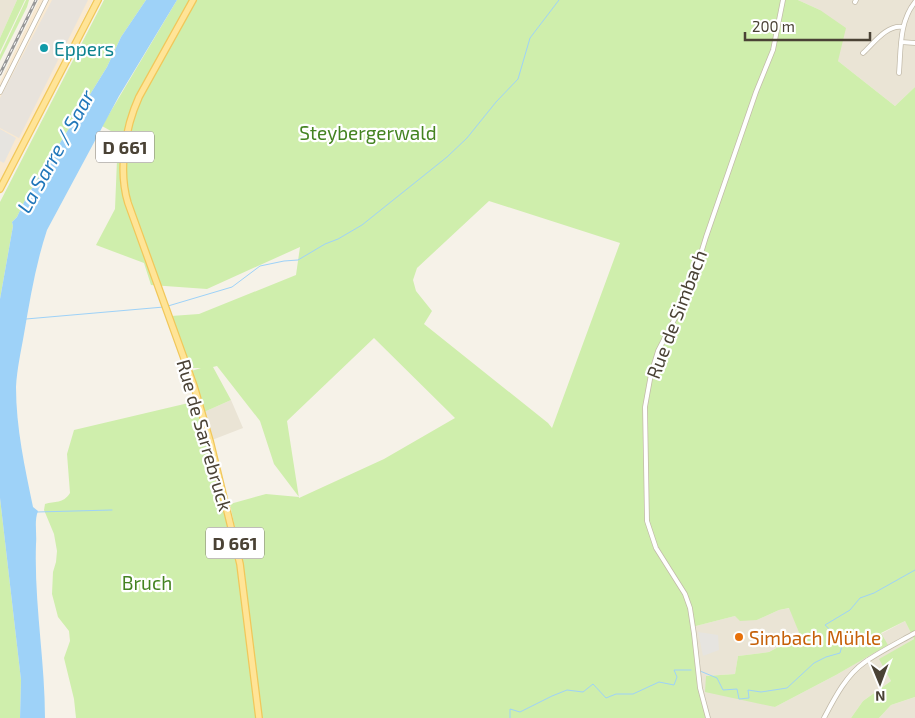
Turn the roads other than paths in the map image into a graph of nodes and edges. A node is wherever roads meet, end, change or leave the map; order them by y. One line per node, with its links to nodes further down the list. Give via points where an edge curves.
1 (46, 0): 11 (street)
2 (98, 0): 12 (main road)
3 (193, 0): 14 (main road, Rue de Sarrebruck / D 661, via 136,102 125,148 124,179 126,196 210,441 240,564)
4 (783, 0): 15 (street, Rue de Simbach, via 773,50 690,289 658,351 645,407 647,521 656,548 685,594)
5 (915, 2): 6 (street)
6 (903, 27): 7 (street); 9 (street, via 891,28)
7 (901, 42): 8 (street); 10 (street)
8 (915, 43)
9 (863, 53)
10 (899, 73)
11 (0, 92)
12 (0, 189)
13 (915, 633): 16 (street, via 864,663 836,696)
14 (260, 718)
15 (708, 718)
16 (824, 718)

